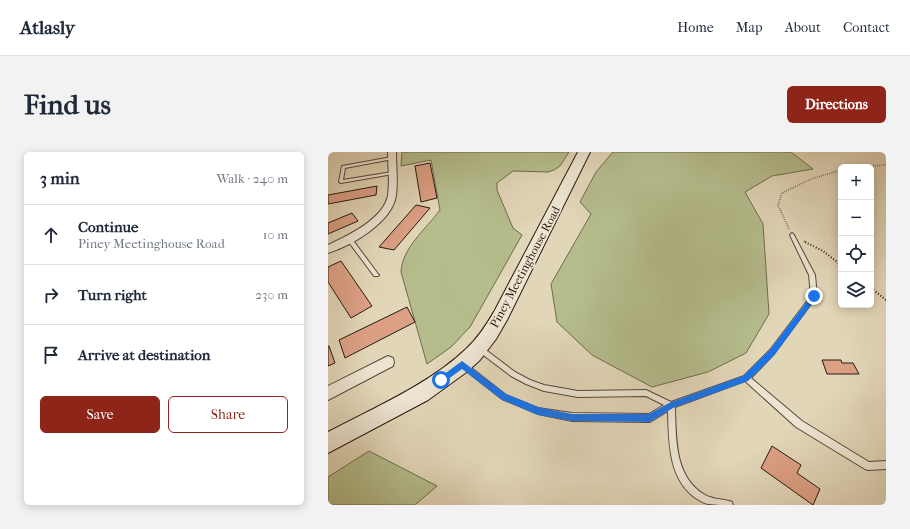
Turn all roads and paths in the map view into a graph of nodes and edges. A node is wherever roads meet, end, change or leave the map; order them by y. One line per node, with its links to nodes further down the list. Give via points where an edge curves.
1 (584, 152): 14 (main road, Piney Meetinghouse Road, via 501,315)
2 (392, 155): 6 (street); 6 (lane, via 343,167 341,182)
3 (886, 165): 4 (path)
4 (874, 166)
5 (838, 171): 7 (path, via 805,181 782,193 778,206)
6 (392, 173): 8 (street, via 392,196 389,205 367,229)
7 (792, 235): 10 (path, via 823,251); 17 (lane, via 812,275 814,296 772,352)
8 (350, 240): 9 (street); 11 (lane)
9 (328, 249)
10 (838, 263)
11 (376, 275)
12 (874, 290): 13 (path)
13 (886, 300)
14 (479, 348): 16 (main road, Piney Meetinghouse Road); 19 (lane, via 513,374 544,388 578,394 646,393)
15 (388, 362): 18 (street)
16 (462, 365): 19 (lane, via 504,397 555,415 650,418); 20 (main road, Piney Meetinghouse Road, via 421,393)
17 (746, 378): 19 (lane); 21 (lane, via 799,424 868,466)
18 (328, 393)
19 (671, 406): 22 (lane, via 677,469 684,481 692,491 703,498)
20 (328, 443)
21 (886, 465)
22 (729, 505)

